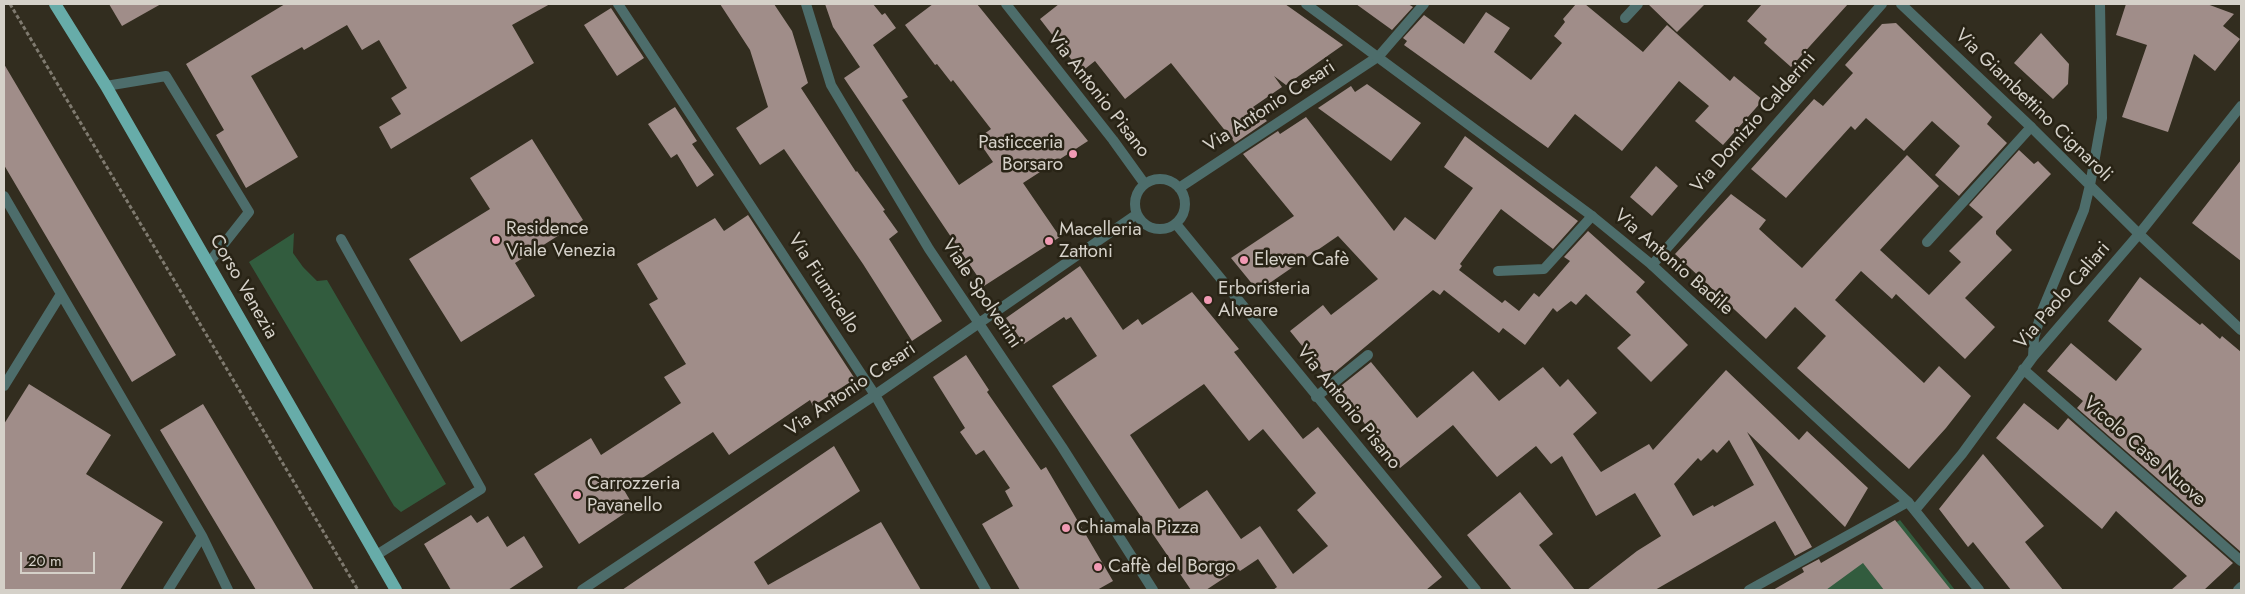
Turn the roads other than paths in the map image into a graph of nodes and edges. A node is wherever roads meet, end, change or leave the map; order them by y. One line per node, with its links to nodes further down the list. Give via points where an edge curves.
1 (55, 4): 13 (main road, Corso Venezia)
2 (618, 4): 36 (street, Via Fiumicello)
3 (806, 4): 30 (street, Viale Spolverini, via 831,85)
4 (1006, 4): 16 (street, Via Antonio Pisano)
5 (1306, 4): 12 (street, Via Antonio Badile)
6 (1424, 4): 12 (street, Via Antonio Cesari)
7 (1638, 4): 11 (street)
8 (1882, 4): 27 (street, Via Domizio Calderini)
9 (1901, 4): 15 (street, Via Giambettino Cignaroli)
10 (2100, 4): 17 (street, via 2102,118)
11 (1625, 18)
12 (1379, 56): 18 (street, Via Antonio Cesari); 21 (street, Via Antonio Badile)
13 (106, 86): 26 (main road, Corso Venezia); 26 (street, via 166,76 249,212)
14 (2241, 106): 23 (street, Via Paolo Caliari)
15 (2031, 127): 17 (street, Via Giambettino Cignaroli); 25 (street)
16 (1144, 184): 18 (street, via 1163,178); 20 (street, via 1135,198)
17 (2090, 185): 23 (street, Via Giambettino Cignaroli); 33 (street, via 2084,210 2042,311 2034,338)
18 (1179, 188): 22 (street, via 1186,206)
19 (4, 196): 29 (street)
20 (1137, 214): 22 (street, via 1144,224 1154,229); 30 (street, Via Antonio Cesari)
21 (1592, 216): 27 (street, Via Antonio Badile); 28 (street, via 1544,269)
22 (1176, 224): 37 (street, Via Antonio Pisano)
23 (2139, 234): 31 (street, Via Giambettino Cignaroli); 33 (street, Via Paolo Caliari)
24 (341, 239): 40 (street, via 481,489)
25 (1927, 242)
26 (208, 264): 40 (main road, Corso Venezia)
27 (1652, 265): 38 (street, Via Antonio Badile)
28 (1498, 271)
29 (61, 294): 35 (street); 39 (street)
30 (978, 324): 36 (street, Via Antonio Cesari); 48 (street, Viale Spolverini, via 1062,447)
31 (2241, 330)
32 (1368, 355): 37 (street)
33 (2033, 357): 34 (street, Via Paolo Caliari)
34 (2023, 369): 38 (street, Via Paolo Caliari, via 1962,454); 41 (street, Vicolo Case Nuove)
35 (4, 386)
36 (875, 396): 46 (street, Via Antonio Cesari); 47 (street, Via Fiumicello)
37 (1316, 397): 49 (street, Via Antonio Pisano)
38 (1911, 506): 50 (street); 51 (street, Via Antonio Badile)
39 (202, 536): 43 (street); 44 (street)
40 (375, 556): 45 (main road, Corso Venezia)
41 (2241, 561)
42 (2241, 587): 52 (street)
43 (168, 590)
44 (228, 590)
45 (396, 590)
46 (582, 590)
47 (986, 590)
48 (1153, 590)
49 (1476, 590)
50 (1748, 590)
51 (1979, 590)
52 (2238, 590)

